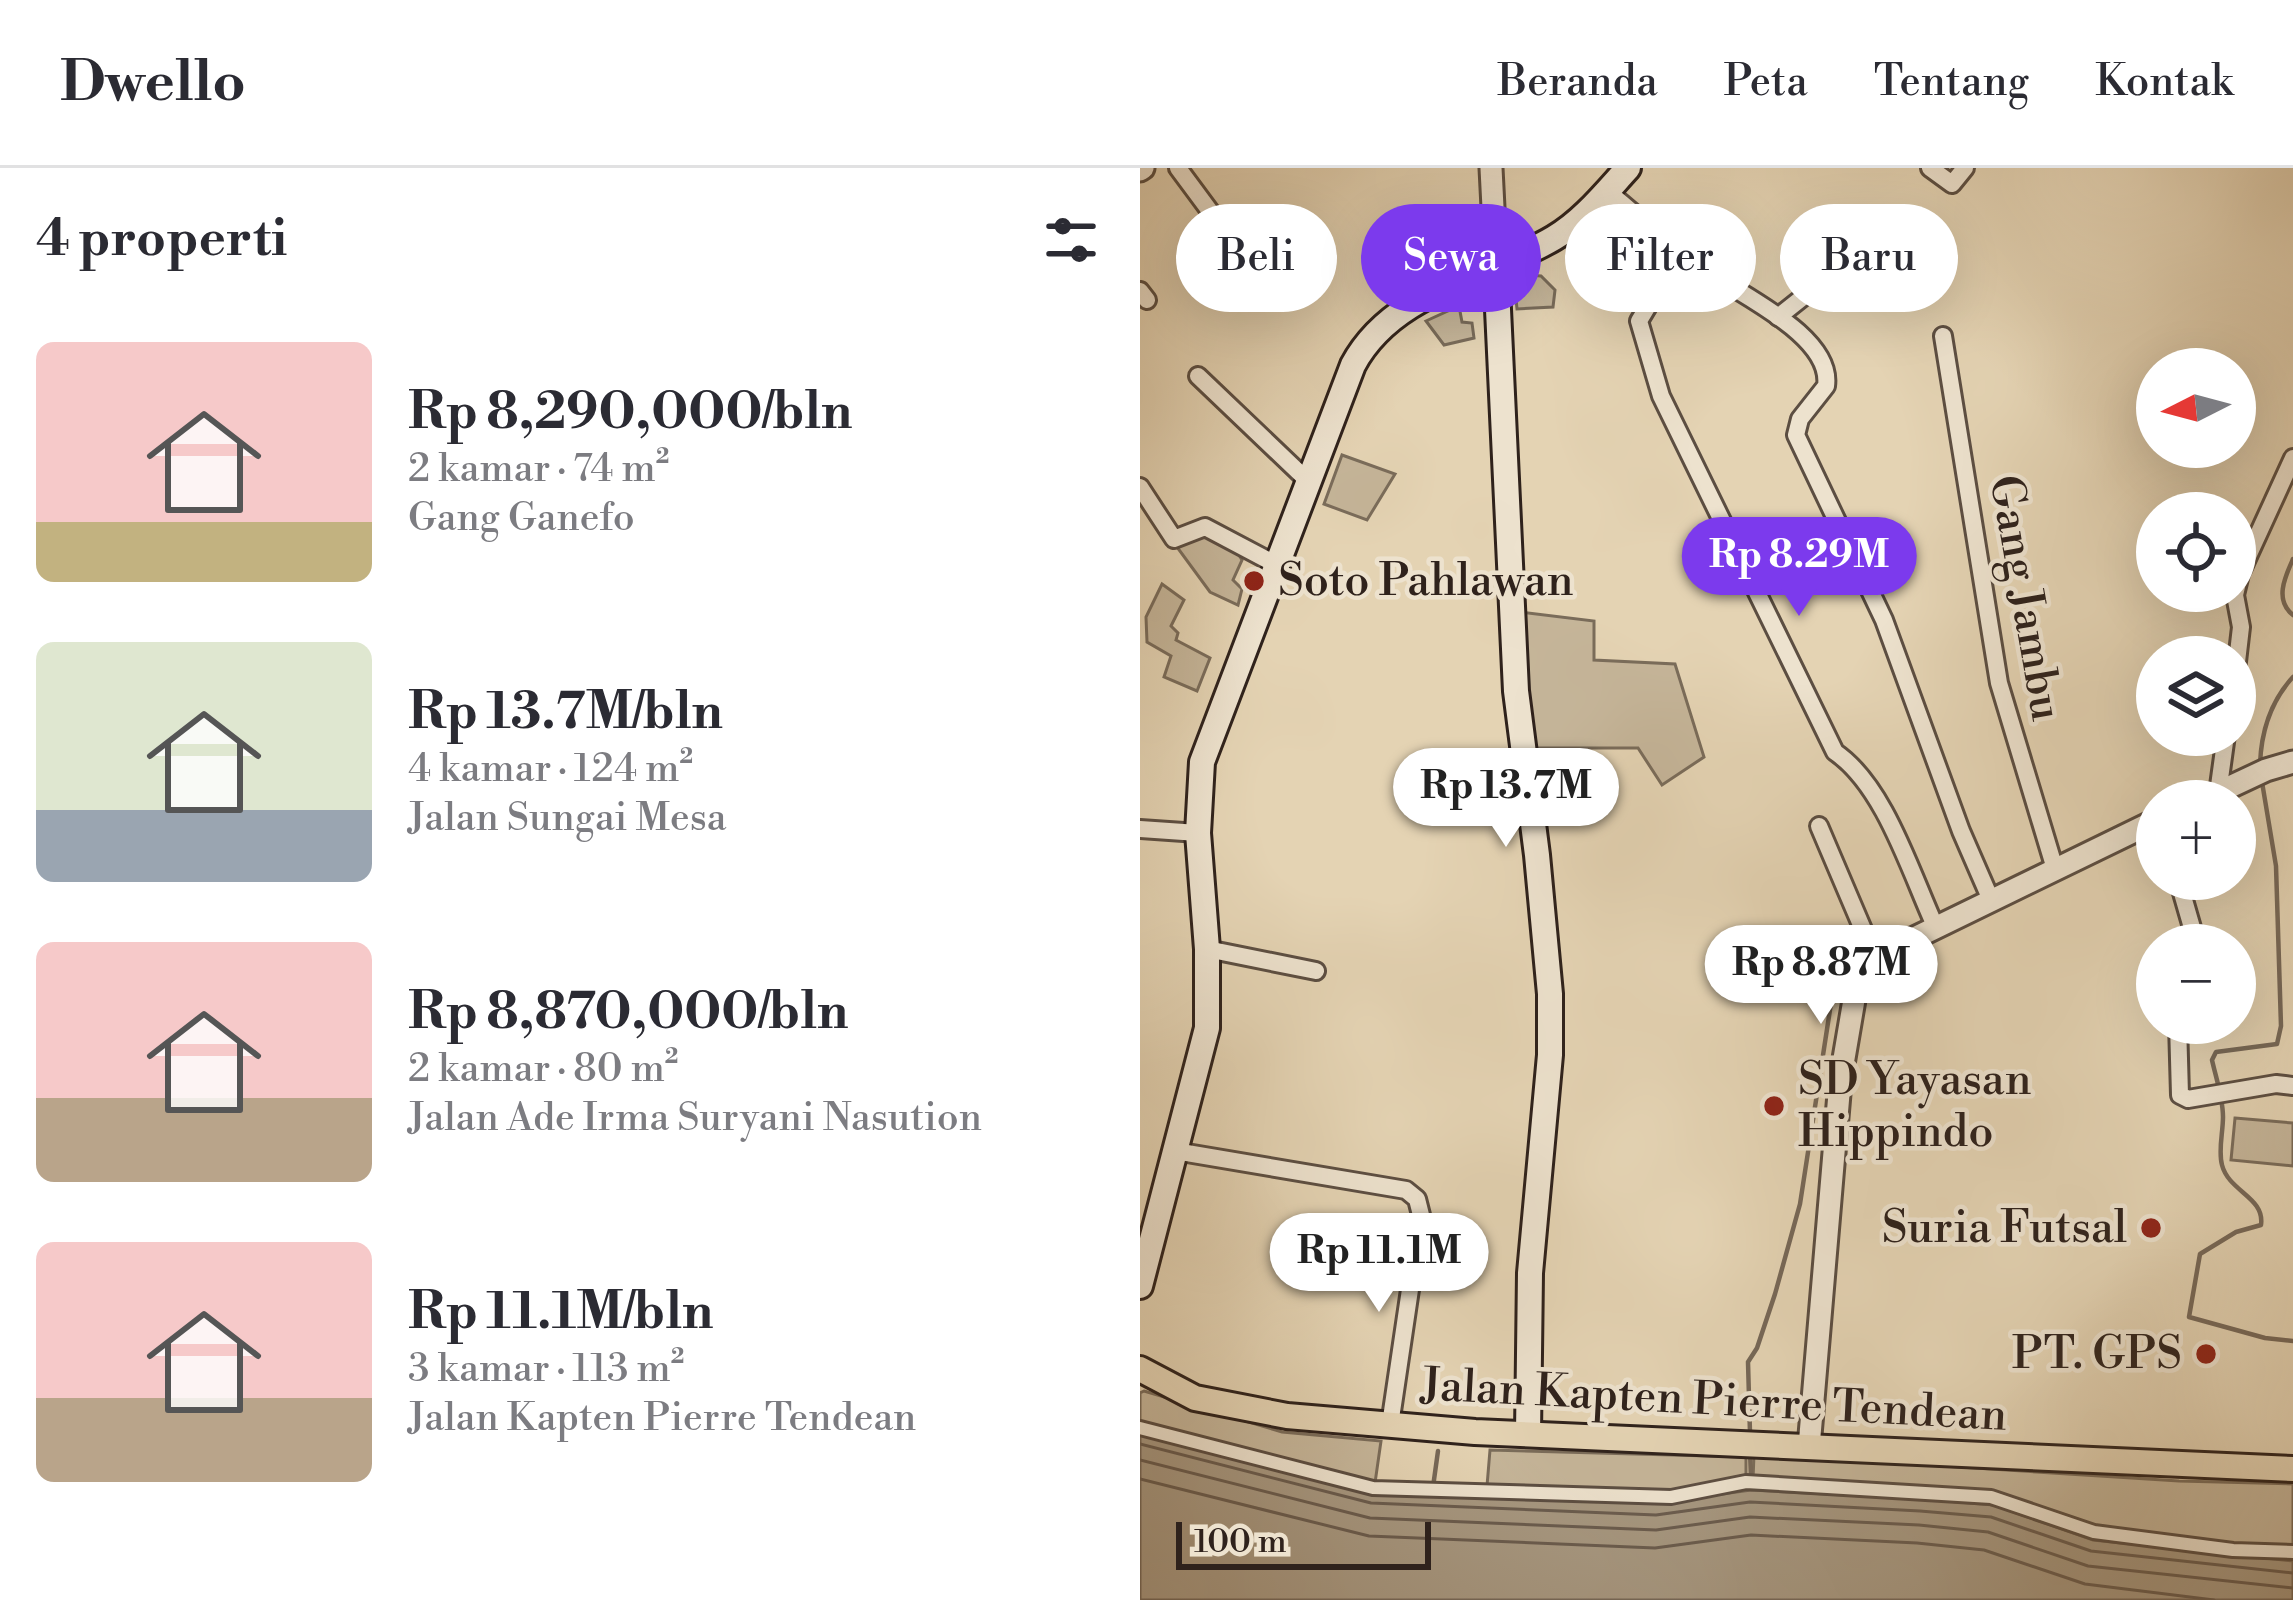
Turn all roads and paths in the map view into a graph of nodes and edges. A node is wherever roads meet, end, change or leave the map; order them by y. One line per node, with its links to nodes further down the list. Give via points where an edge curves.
1 (1178, 168): 7 (street)
2 (1491, 168): 8 (street)
3 (1628, 168): 6 (main road)
4 (1930, 168): 5 (street, via 1948,184)
5 (1965, 168)
6 (1607, 191): 9 (main road); 14 (street)
7 (1205, 204)
8 (1493, 204)
9 (1594, 204)
10 (1404, 312): 18 (main road, via 1374,333 1353,364)
11 (1498, 312): 41 (main road, via 1516,691 1550,994 1530,1273)
12 (1644, 312): 30 (street, via 1639,321 1661,396 1835,752 1876,799)
13 (1783, 312): 14 (street)
14 (1778, 316): 29 (street, via 1827,368 1826,386 1796,435 1884,620)
15 (1943, 336): 28 (street, Gang Jambu, via 1999,683)
16 (1198, 376): 18 (street)
17 (2293, 458): 21 (street, via 2240,574)
18 (1309, 482): 20 (main road)
19 (1140, 487): 20 (street, via 1174,539 1205,527)
20 (1277, 566): 27 (main road, via 1202,762)
21 (2240, 636)
22 (2293, 762): 23 (street)
23 (2245, 780)
24 (1819, 826): 32 (street)
25 (1140, 829): 27 (street)
26 (2136, 830): 28 (street)
27 (1198, 833): 31 (main road)
28 (2055, 868): 29 (street)
29 (1990, 900): 30 (street)
30 (1936, 928): 32 (street)
31 (1207, 950): 33 (street); 36 (main road, via 1207,1028)
32 (1876, 960): 42 (street, via 1855,994 1840,1082)
33 (1316, 971)
34 (2179, 1044): 35 (street, via 2180,1095 2188,1099)
35 (2293, 1086)
36 (1175, 1150): 37 (main road); 39 (street, via 1414,1195 1421,1215)
37 (1140, 1286)
38 (1140, 1370): 39 (main road, Jalan Kapten Pierre Tendean, via 1239,1409)
39 (1390, 1425): 41 (main road, Jalan Kapten Pierre Tendean)
40 (1140, 1428): 44 (street, via 1373,1488 1671,1497 1746,1482 1991,1497 2094,1532)
41 (1528, 1434): 42 (main road, Jalan Kapten Pierre Tendean)
42 (1809, 1447): 43 (main road, Jalan Kapten Pierre Tendean)
43 (2293, 1469)
44 (2293, 1552)

